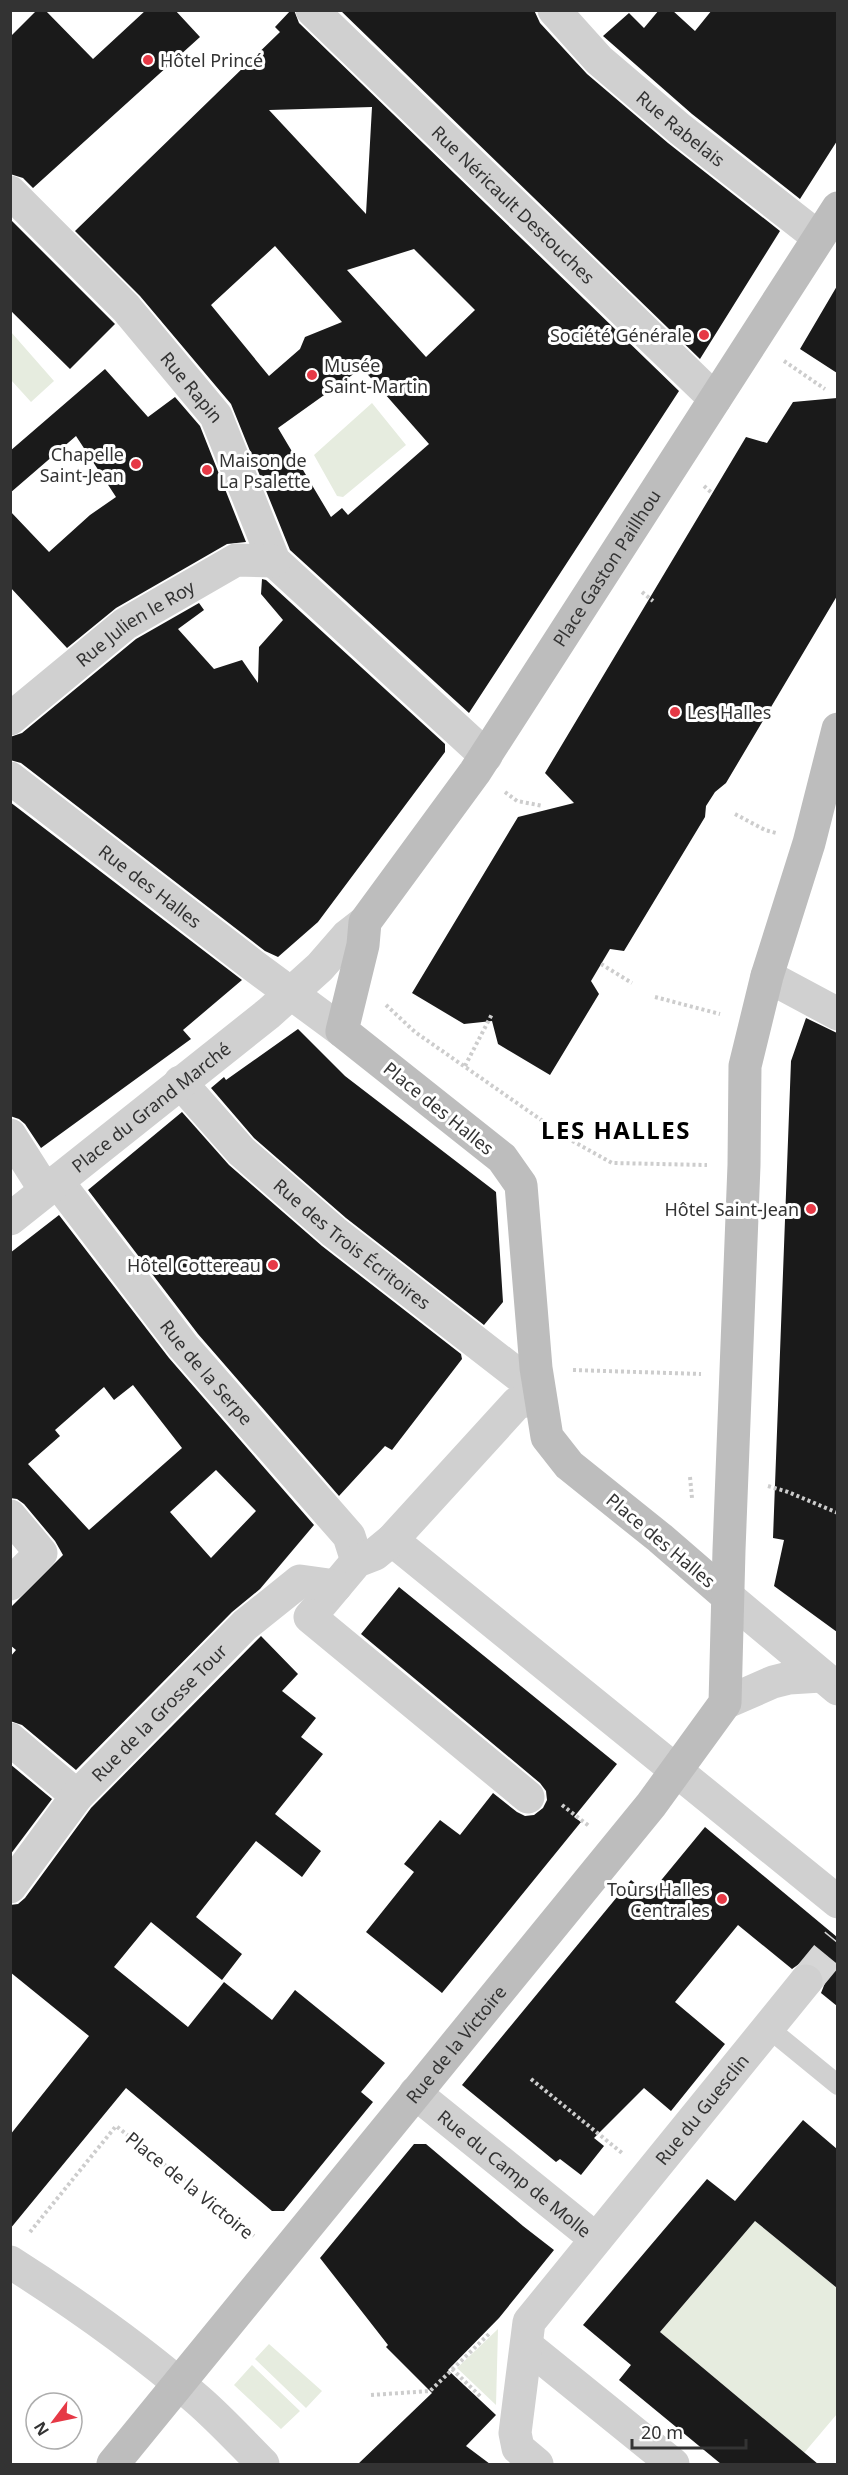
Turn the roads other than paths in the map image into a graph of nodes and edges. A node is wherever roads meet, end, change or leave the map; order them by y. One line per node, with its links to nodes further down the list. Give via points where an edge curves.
1 (312, 10): 6 (street, Rue Néricault Destouches)
2 (554, 10): 5 (street, Rue Rabelais, via 599,60)
3 (10, 192): 7 (street, Rue Rapin, via 126,308 216,416)
4 (837, 208): 5 (main road, Place Gaston Paillhou)
5 (818, 237): 6 (main road, Place Gaston Paillhou)
6 (715, 399): 10 (main road, Place Gaston Paillhou)
7 (274, 561): 8 (street, Rue Julien le Roy, via 236,560 125,624); 10 (street, Rue Rapin)
8 (10, 718)
9 (837, 729): 13 (main road, via 809,843)
10 (486, 756): 12 (main road, Place Gaston Paillhou)
11 (10, 778): 14 (street, Rue des Halles)
12 (365, 922): 14 (street, Place Gaston Paillhou); 16 (main road, Place Gaston Paillhou)
13 (767, 976): 15 (street); 27 (main road, Place des Halles, via 746,1066)
14 (290, 993): 16 (street, Place des Halles); 17 (street, Place du Grand Marché)
15 (837, 1014)
16 (342, 1031): 21 (main road, Place des Halles, via 502,1158 521,1185)
17 (180, 1083): 19 (street, Place du Grand Marché); 21 (street, Rue des Trois Écritoires, via 241,1151 334,1232)
18 (10, 1136): 19 (street, Rue de la Serpe)
19 (51, 1186): 20 (street, Place du Grand Marché); 24 (street, Rue de la Serpe, via 183,1346 349,1536)
20 (10, 1219)
21 (539, 1395): 23 (street, via 517,1403); 27 (main road, Place des Halles, via 547,1437 569,1465)
22 (10, 1516): 25 (street, via 41,1553)
23 (392, 1540): 24 (street, via 375,1554); 31 (street)
24 (357, 1561): 26 (street)
25 (10, 1584)
26 (336, 1586): 32 (street, Rue de la Grosse Tour, via 300,1581 245,1625); 33 (street, via 310,1617)
27 (727, 1596): 28 (street); 29 (main road)
28 (829, 1683): 29 (street, via 789,1678)
29 (725, 1704): 31 (main road, Rue de la Victoire)
30 (10, 1739): 32 (street)
31 (677, 1769): 35 (street); 39 (main road, Rue de la Victoire)
32 (77, 1796): 34 (street, Rue de la Grosse Tour)
33 (528, 1797)
34 (10, 1887)
35 (837, 1902)
36 (806, 1981): 37 (street, Rue du Guesclin)
37 (767, 2027): 38 (lane); 40 (street, Rue du Guesclin)
38 (837, 2085)
39 (415, 2093): 40 (street, Rue du Camp de Molle); 43 (main road, Rue de la Victoire)
40 (596, 2239): 42 (street, Rue du Camp de Molle, via 529,2322)
41 (18, 2250): 43 (street, via 77,2305)
42 (527, 2346): 46 (street, Rue du Camp de Molle, via 515,2433 518,2448); 47 (street)
43 (178, 2385): 44 (main road, Rue de la Victoire); 45 (street)
44 (113, 2464)
45 (263, 2464)
46 (537, 2464)
47 (673, 2464)

